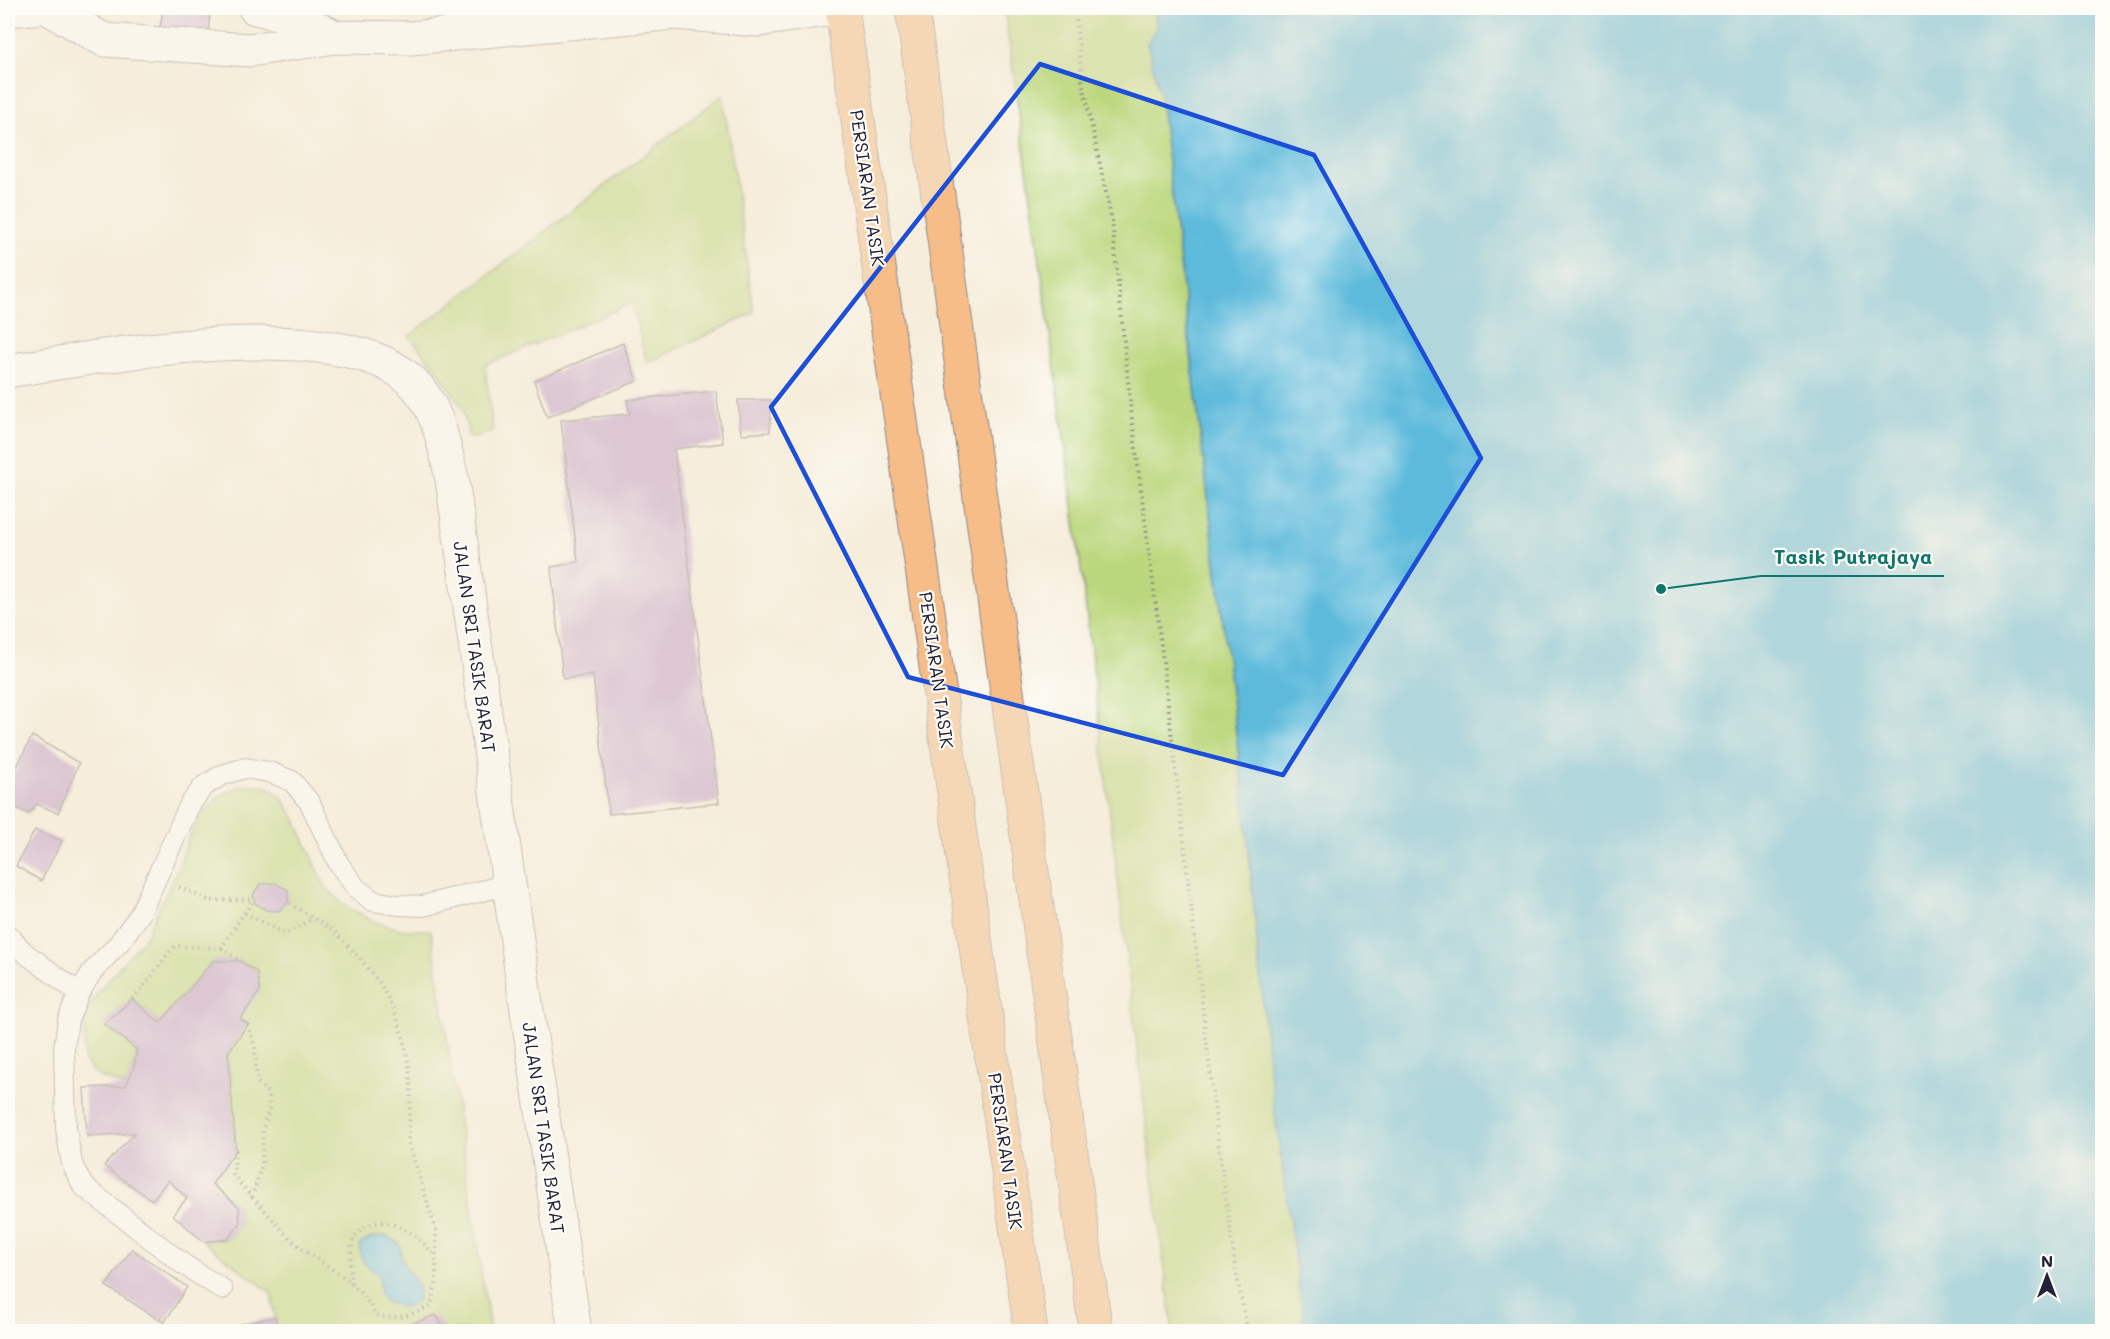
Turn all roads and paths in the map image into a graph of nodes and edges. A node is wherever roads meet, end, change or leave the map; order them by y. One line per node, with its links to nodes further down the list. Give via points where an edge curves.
1 (33, 8): 7 (street)
2 (48, 8): 9 (street, via 104,40 250,50)
3 (255, 8): 9 (street, via 297,18)
4 (840, 8): 8 (street, via 759,20); 28 (main road, PERSIARAN TASIK)
5 (912, 8): 29 (main road)
6 (1075, 8): 30 (path, via 1082,80 1112,221 1218,1141)
7 (8, 10)
8 (681, 10): 9 (street, via 411,38)
9 (335, 37)
10 (8, 371): 12 (street, JALAN SRI TASIK BARAT, via 126,352 275,343 347,349 382,360 409,377 428,402 441,433 452,479)
11 (171, 883): 14 (path, via 210,901 254,899)
12 (509, 884): 19 (lane, via 423,906 373,901 356,888 345,872 310,803 292,781 245,768 204,786 190,804 140,914); 27 (street, JALAN SRI TASIK BARAT)
13 (288, 902): 15 (path)
14 (245, 913): 15 (path, via 286,934); 17 (path)
15 (312, 919): 24 (path, via 335,932 359,957 394,1009 409,1065 408,1141 436,1230)
16 (8, 935): 19 (lane, via 25,953)
17 (221, 948): 18 (path); 20 (path, via 175,946)
18 (240, 961)
19 (79, 993): 26 (lane, via 68,1020 64,1048 66,1129 72,1164 82,1186)
20 (132, 999)
21 (248, 1024): 23 (path, via 255,1047 257,1082 269,1094 262,1165)
22 (236, 1150): 23 (path, via 233,1175)
23 (252, 1197): 25 (path, via 303,1249)
24 (436, 1257): 25 (path, via 406,1230 374,1222 356,1234 350,1253); 25 (path, via 431,1306 410,1315 391,1319 375,1315 369,1302)
25 (351, 1284)
26 (222, 1289)
27 (574, 1332)
28 (1032, 1332)
29 (1096, 1332)
30 (1248, 1332)

